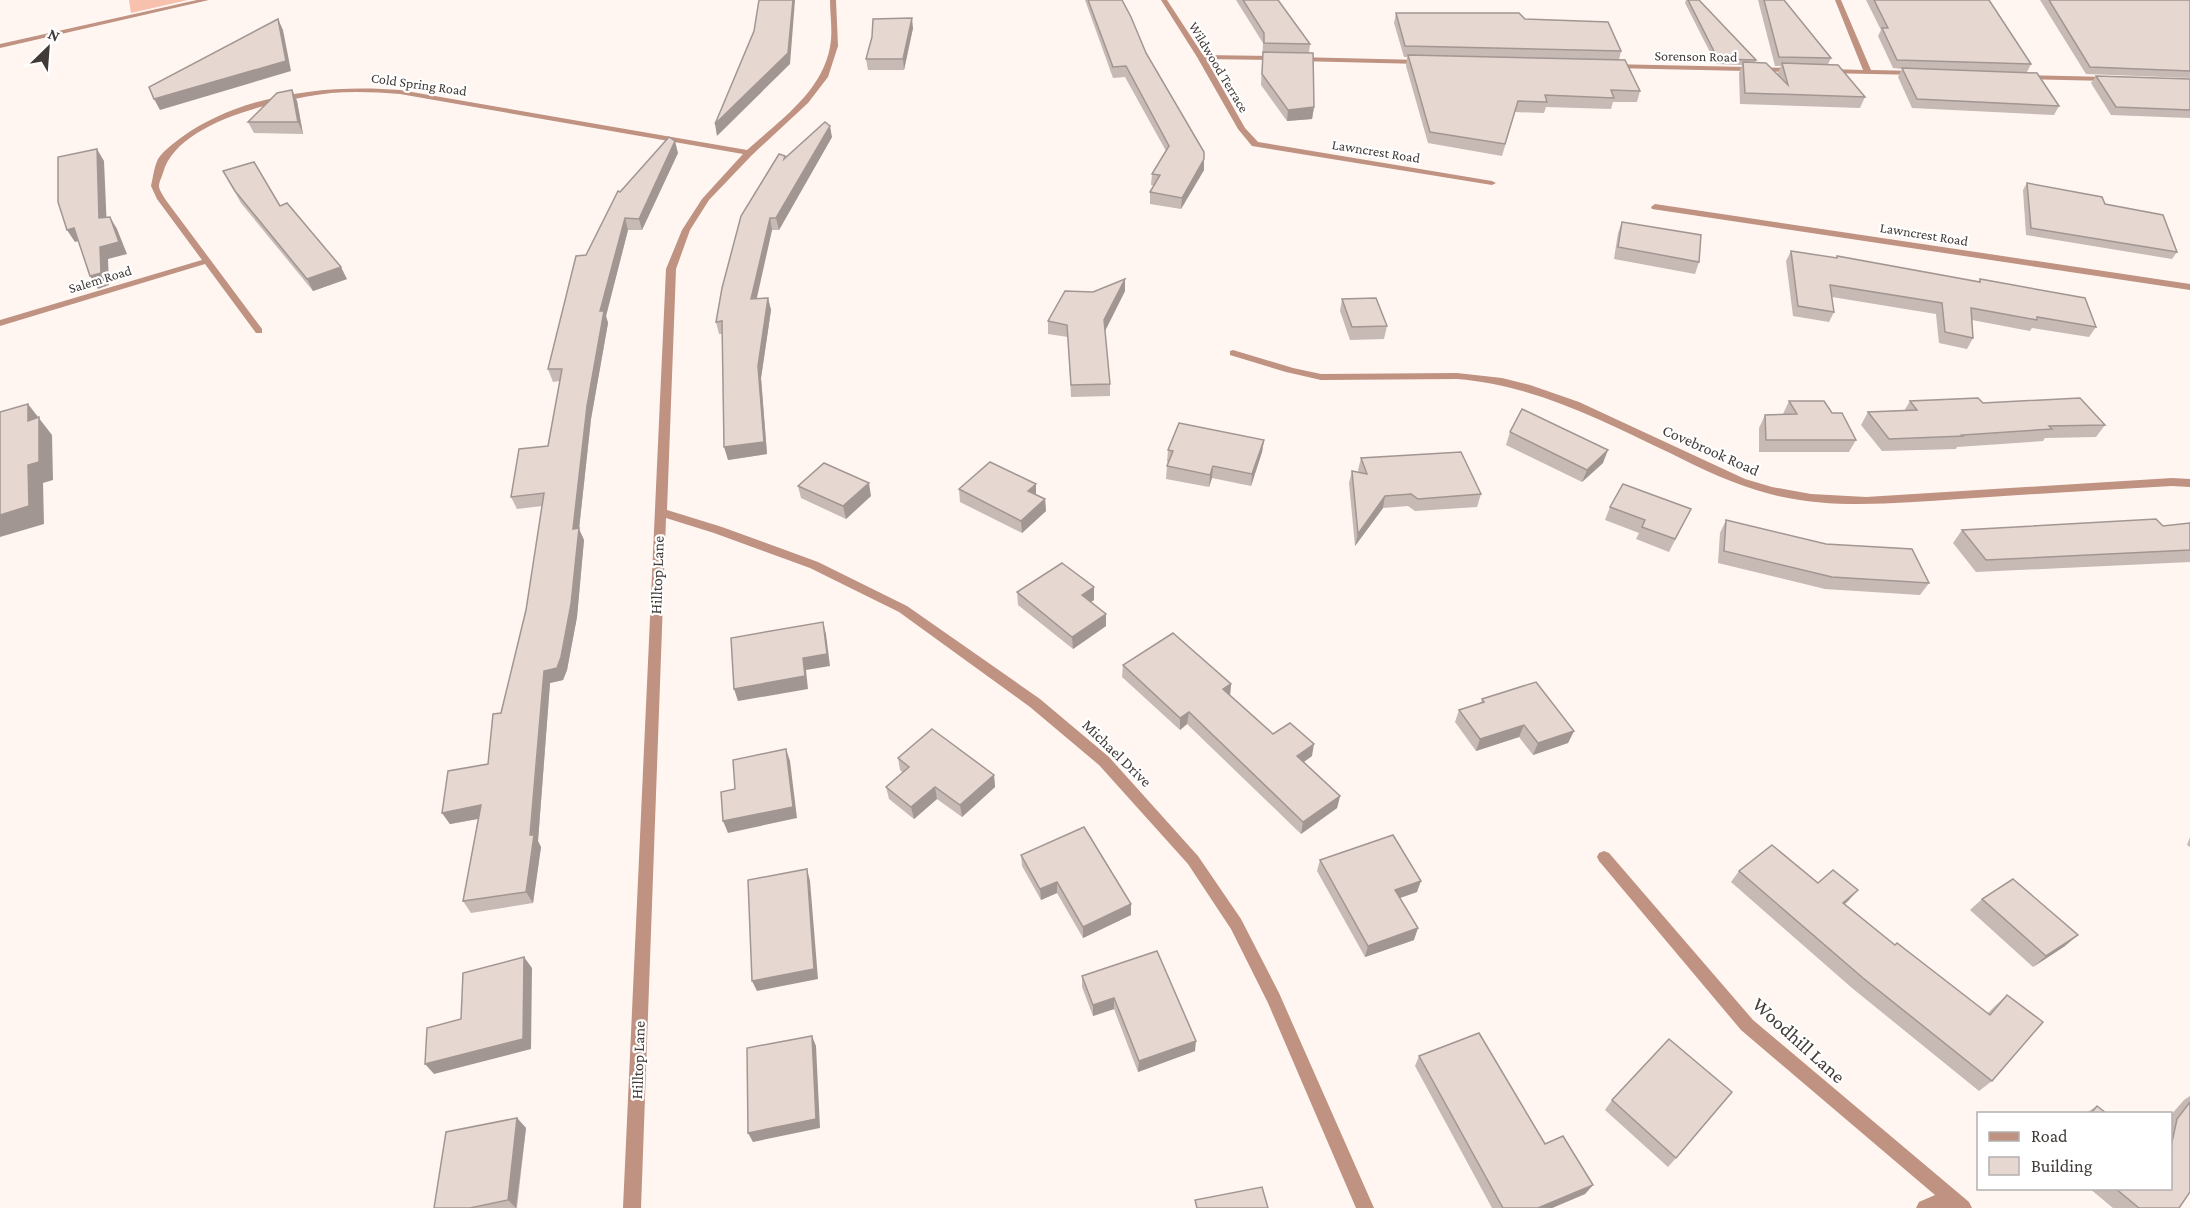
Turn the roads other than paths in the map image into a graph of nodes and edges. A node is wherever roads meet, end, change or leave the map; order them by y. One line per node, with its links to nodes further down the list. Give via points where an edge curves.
1 (206, 0): 5 (street)
2 (833, 0): 16 (street, Hilltop Lane, via 834,46 824,77 805,101)
3 (1164, 0): 6 (street, Wildwood Terrace)
4 (1838, 0): 11 (street)
5 (0, 46)
6 (1201, 57): 7 (street); 15 (street, Wildwood Terrace, via 1242,129)
7 (1425, 62)
8 (1601, 66): 9 (street, Sorenson Road)
9 (1810, 70)
10 (1822, 71): 11 (street)
11 (1868, 72): 12 (street)
12 (1928, 74)
13 (2011, 76): 14 (street)
14 (2119, 80)
15 (1256, 144): 17 (street, Lawncrest Road)
16 (749, 153): 19 (street, Cold Spring Road, via 399,92 354,89 286,97 217,119 194,132 162,160 155,186); 25 (street, Hilltop Lane, via 706,199 686,230 670,268)
17 (1492, 183)
18 (1655, 207): 20 (street, Lawncrest Road)
19 (207, 261): 21 (street, Salem Road); 22 (street, Cold Spring Road)
20 (2190, 287)
21 (0, 323)
22 (260, 331)
23 (1233, 353): 24 (street, Covebrook Road, via 1319,377 1467,376 1537,390 1729,477 1758,487 1835,501)
24 (2190, 483)
25 (660, 513): 28 (street, Hilltop Lane); 29 (street, Michael Drive, via 814,565 903,609 1035,703 1104,761 1193,860 1236,924 1274,998)
26 (1604, 857): 27 (street, Woodhill Lane, via 1747,1025)
27 (1957, 1203): 30 (street)
28 (632, 1208)
29 (1365, 1208)
30 (1925, 1208)

